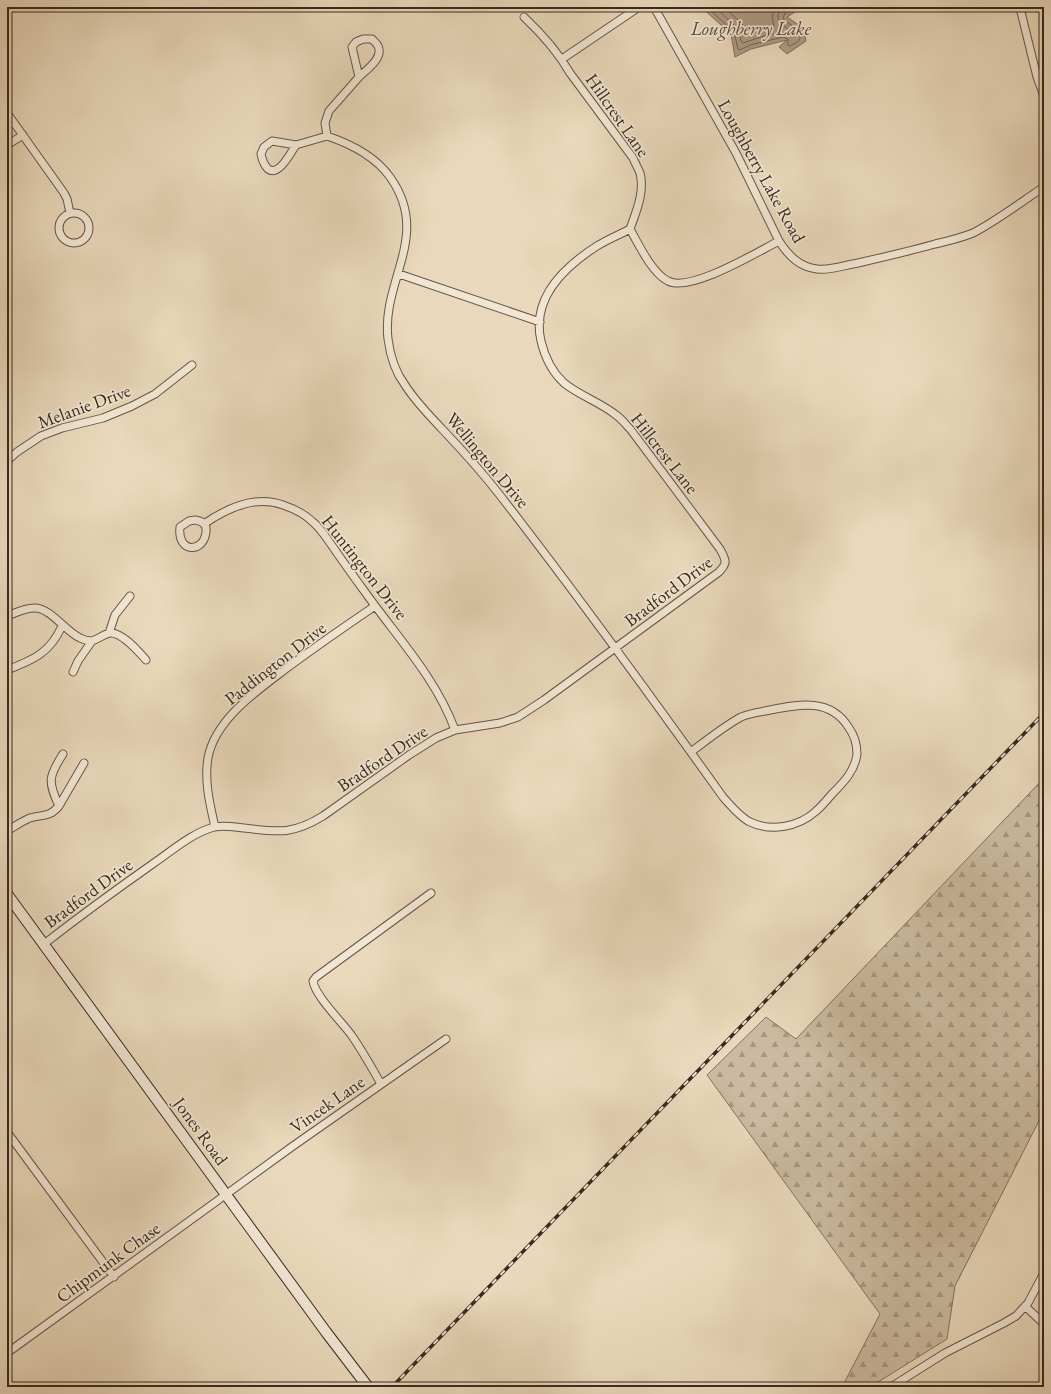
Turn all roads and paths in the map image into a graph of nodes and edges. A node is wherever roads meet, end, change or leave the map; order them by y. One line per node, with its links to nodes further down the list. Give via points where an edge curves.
1 (639, 7): 5 (street)
2 (654, 7): 16 (street, Loughberry Lake Road, via 736,153)
3 (1021, 12): 7 (street)
4 (524, 17): 5 (street, Hillcrest Lane, via 541,32)
5 (562, 59): 15 (street, Hillcrest Lane, via 633,158 640,173 639,202)
6 (359, 77): 6 (street, via 352,47 363,39 372,39 380,53); 10 (street, via 329,112)
7 (1044, 96)
8 (7, 113): 9 (street)
9 (23, 135): 12 (street); 14 (street, via 64,193)
10 (326, 136): 11 (street); 17 (street, Wellington Drive, via 345,142 370,157 386,172 399,190 404,200 408,226)
11 (296, 145): 11 (street, via 280,168 275,171 266,166 261,154 264,147 272,141)
12 (7, 146)
13 (1044, 187): 16 (street, Loughberry Lake Road, via 986,225 960,238 830,269 804,266 786,251)
14 (70, 213): 14 (street, via 60,222 60,232 70,243 81,242 88,236 89,221 82,214)
15 (630, 229): 16 (street, via 648,260 660,275 673,283 687,283 706,278); 18 (street, Hillcrest Lane, via 597,246 561,275 543,302)
16 (779, 241)
17 (399, 274): 18 (street); 29 (street, Wellington Drive, via 390,308 388,340 394,363 406,387 498,493)
18 (540, 322): 22 (street, Hillcrest Lane, via 544,353 553,372 571,388 621,419 720,549)
19 (192, 365): 20 (street, Melanie Drive, via 155,394 103,418 41,436)
20 (7, 461)
21 (204, 524): 24 (street, Huntington Drive, via 243,504 272,502 293,508 315,524)
22 (726, 561): 29 (street, Bradford Drive, via 719,572)
23 (130, 596): 27 (street, via 115,615)
24 (375, 606): 33 (street, Huntington Drive, via 435,687); 38 (street, Paddington Drive, via 260,689 223,725 208,758 208,795)
25 (7, 616): 26 (street, via 34,608 46,612)
26 (62, 626): 28 (street, via 82,639); 31 (street, via 55,640 44,652)
27 (109, 633): 28 (street); 30 (street, via 117,634 135,647)
28 (92, 641): 32 (street)
29 (615, 649): 33 (street, Bradford Drive, via 518,716 500,723); 34 (street, Wellington Drive)
30 (146, 660)
31 (7, 670)
32 (73, 672)
33 (455, 730): 38 (street, Bradford Drive, via 436,738 409,755 310,824 284,831)
34 (691, 752): 34 (street, via 723,797 740,815 750,822 770,827 795,824 815,812 851,773 857,753 847,723 833,710 814,705 779,708 742,717)
35 (63, 754): 37 (street, via 54,767 50,786)
36 (84, 763): 37 (street)
37 (59, 806): 39 (street, via 50,814 31,818)
38 (215, 827): 42 (street, Bradford Drive, via 178,846)
39 (7, 831)
40 (431, 893): 44 (street, via 313,981 320,995 369,1062)
41 (7, 894): 42 (street, Jones Road)
42 (44, 944): 46 (street, Jones Road)
43 (446, 1039): 44 (street, Vincek Lane)
44 (381, 1084): 46 (street, Vincek Lane)
45 (7, 1132): 48 (street)
46 (226, 1195): 48 (street, Chipmunk Chase); 52 (street, Jones Road)
47 (1044, 1273): 49 (street)
48 (114, 1277): 51 (street, Chipmunk Chase)
49 (1025, 1306): 50 (street); 53 (street, via 1016,1316 945,1353)
50 (1044, 1324)
51 (7, 1353)
52 (368, 1387)
53 (891, 1387)

